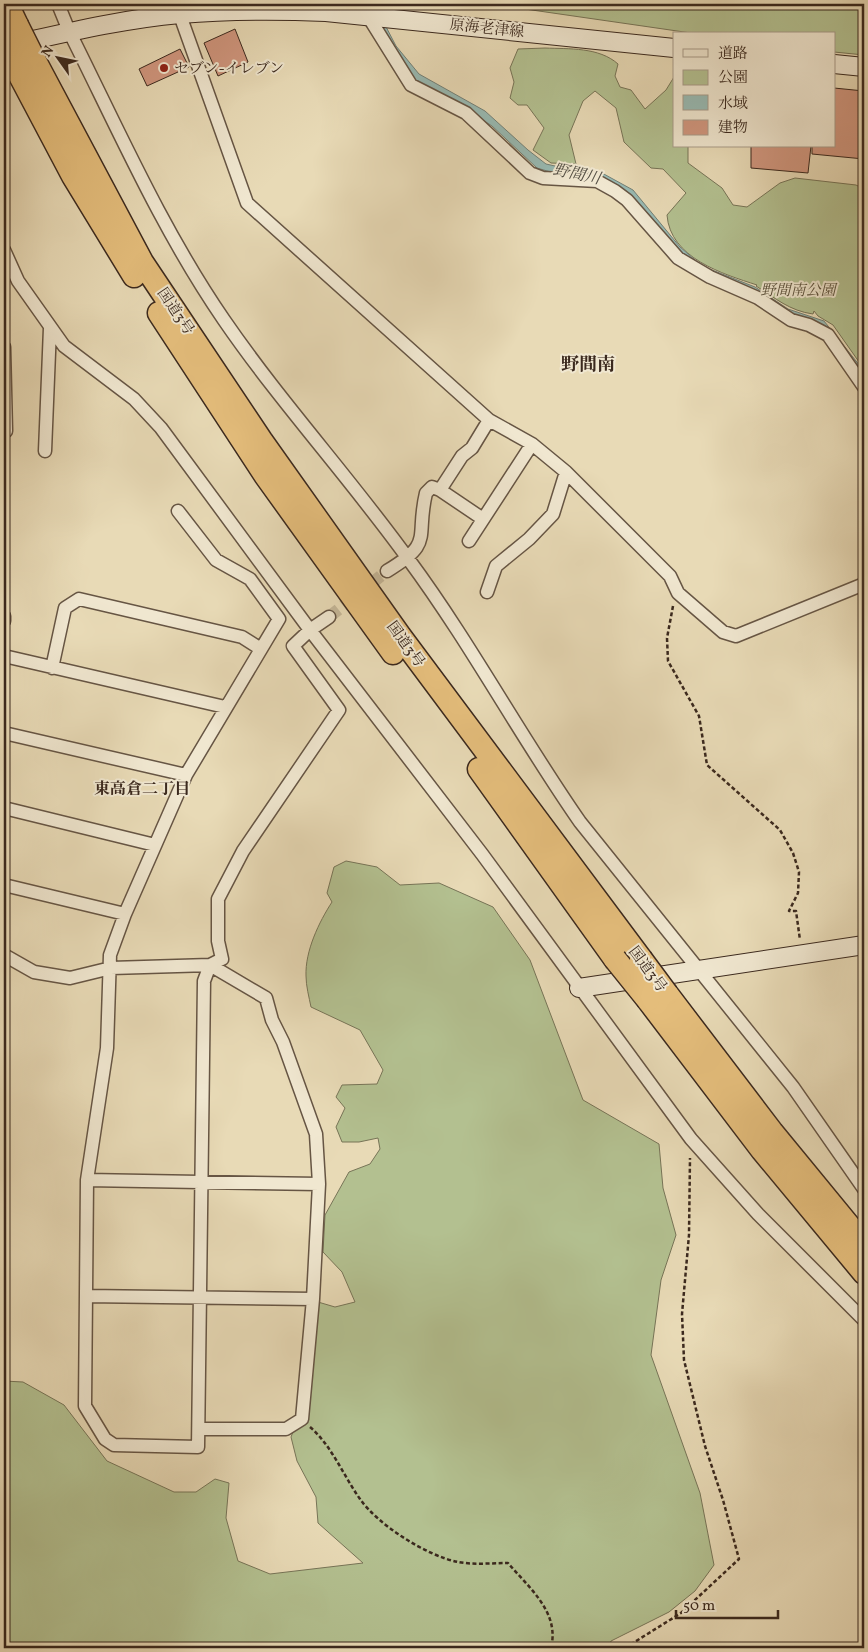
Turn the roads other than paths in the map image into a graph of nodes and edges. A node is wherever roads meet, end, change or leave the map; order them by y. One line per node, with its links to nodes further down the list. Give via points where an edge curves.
1 (7, 4): 6 (highway, 国道3号)
2 (58, 4): 5 (street)
3 (177, 9): 4 (main road, 原海老津線); 5 (main road, 原海老津線); 16 (street, via 248,203)
4 (368, 16): 8 (main road, 原海老津線); 15 (street, via 411,84 466,113 530,173 543,178 597,181 615,190 678,258 710,277 758,298 791,320 828,335)
5 (70, 32): 7 (main road, 原海老津線); 25 (street, via 196,278 224,321)
6 (10, 34): 10 (highway, 国道3号, bridge)
7 (4, 47)
8 (673, 48)
9 (836, 64): 11 (main road)
10 (25, 65): 49 (highway, 国道3号, bridge, via 142,262 261,440 400,636 641,960); 49 (highway, 国道3号, bridge, via 73,176 265,475 615,959)
11 (864, 67)
12 (4, 250): 13 (street, via 18,280)
13 (50, 328): 19 (street); 32 (street, via 64,346 85,364 134,398 161,428)
14 (4, 347): 17 (street)
15 (864, 387)
16 (489, 420): 18 (street); 21 (street)
17 (4, 430)
18 (532, 444): 20 (street); 23 (street)
19 (45, 451)
20 (566, 472): 27 (street, via 670,576 678,593 723,632 736,636); 28 (street, via 553,514 496,566)
21 (440, 490): 23 (street); 25 (street, via 432,487 426,493 420,545)
22 (178, 511): 33 (street, via 216,560 250,579 279,619)
23 (484, 519): 24 (street)
24 (469, 540)
25 (408, 558): 26 (street); 47 (street, via 461,633 580,822)
26 (387, 571)
27 (864, 584)
28 (487, 592)
29 (4, 616): 31 (street)
30 (329, 617): 32 (street)
31 (4, 621)
32 (310, 630): 45 (street, via 293,646 339,710 243,851 218,899 218,941 222,959); 48 (street, via 482,854)
33 (261, 649): 35 (street, via 242,637 79,599 65,608); 36 (street)
34 (4, 656): 35 (street)
35 (52, 668): 36 (street)
36 (225, 707): 38 (street)
37 (4, 733): 38 (street)
38 (186, 775): 40 (street)
39 (4, 808): 40 (street)
40 (155, 845): 42 (street)
41 (4, 885): 42 (street)
42 (125, 914): 46 (street, via 110,955)
43 (864, 945): 47 (main road)
44 (4, 955): 46 (street, via 34,972 70,978)
45 (210, 965): 46 (street); 51 (street, via 204,981); 52 (street, via 266,998 316,1134)
46 (111, 968): 50 (street, via 107,1048)
47 (702, 970): 48 (main road); 53 (street, via 793,1087)
48 (579, 988): 59 (street, via 691,1139 758,1214)
49 (658, 997): 54 (highway, 国道3号); 55 (highway, 国道3号, via 762,1150)
50 (87, 1180): 51 (street); 56 (street)
51 (201, 1181): 52 (street); 57 (street)
52 (319, 1184): 58 (street)
53 (864, 1190)
54 (864, 1244)
55 (864, 1273)
56 (86, 1296): 57 (street); 60 (street, via 85,1406 105,1439 114,1445 198,1447)
57 (200, 1298): 58 (street); 60 (street)
58 (312, 1299): 60 (street, via 302,1419 286,1429)
59 (864, 1320)
60 (199, 1429)

